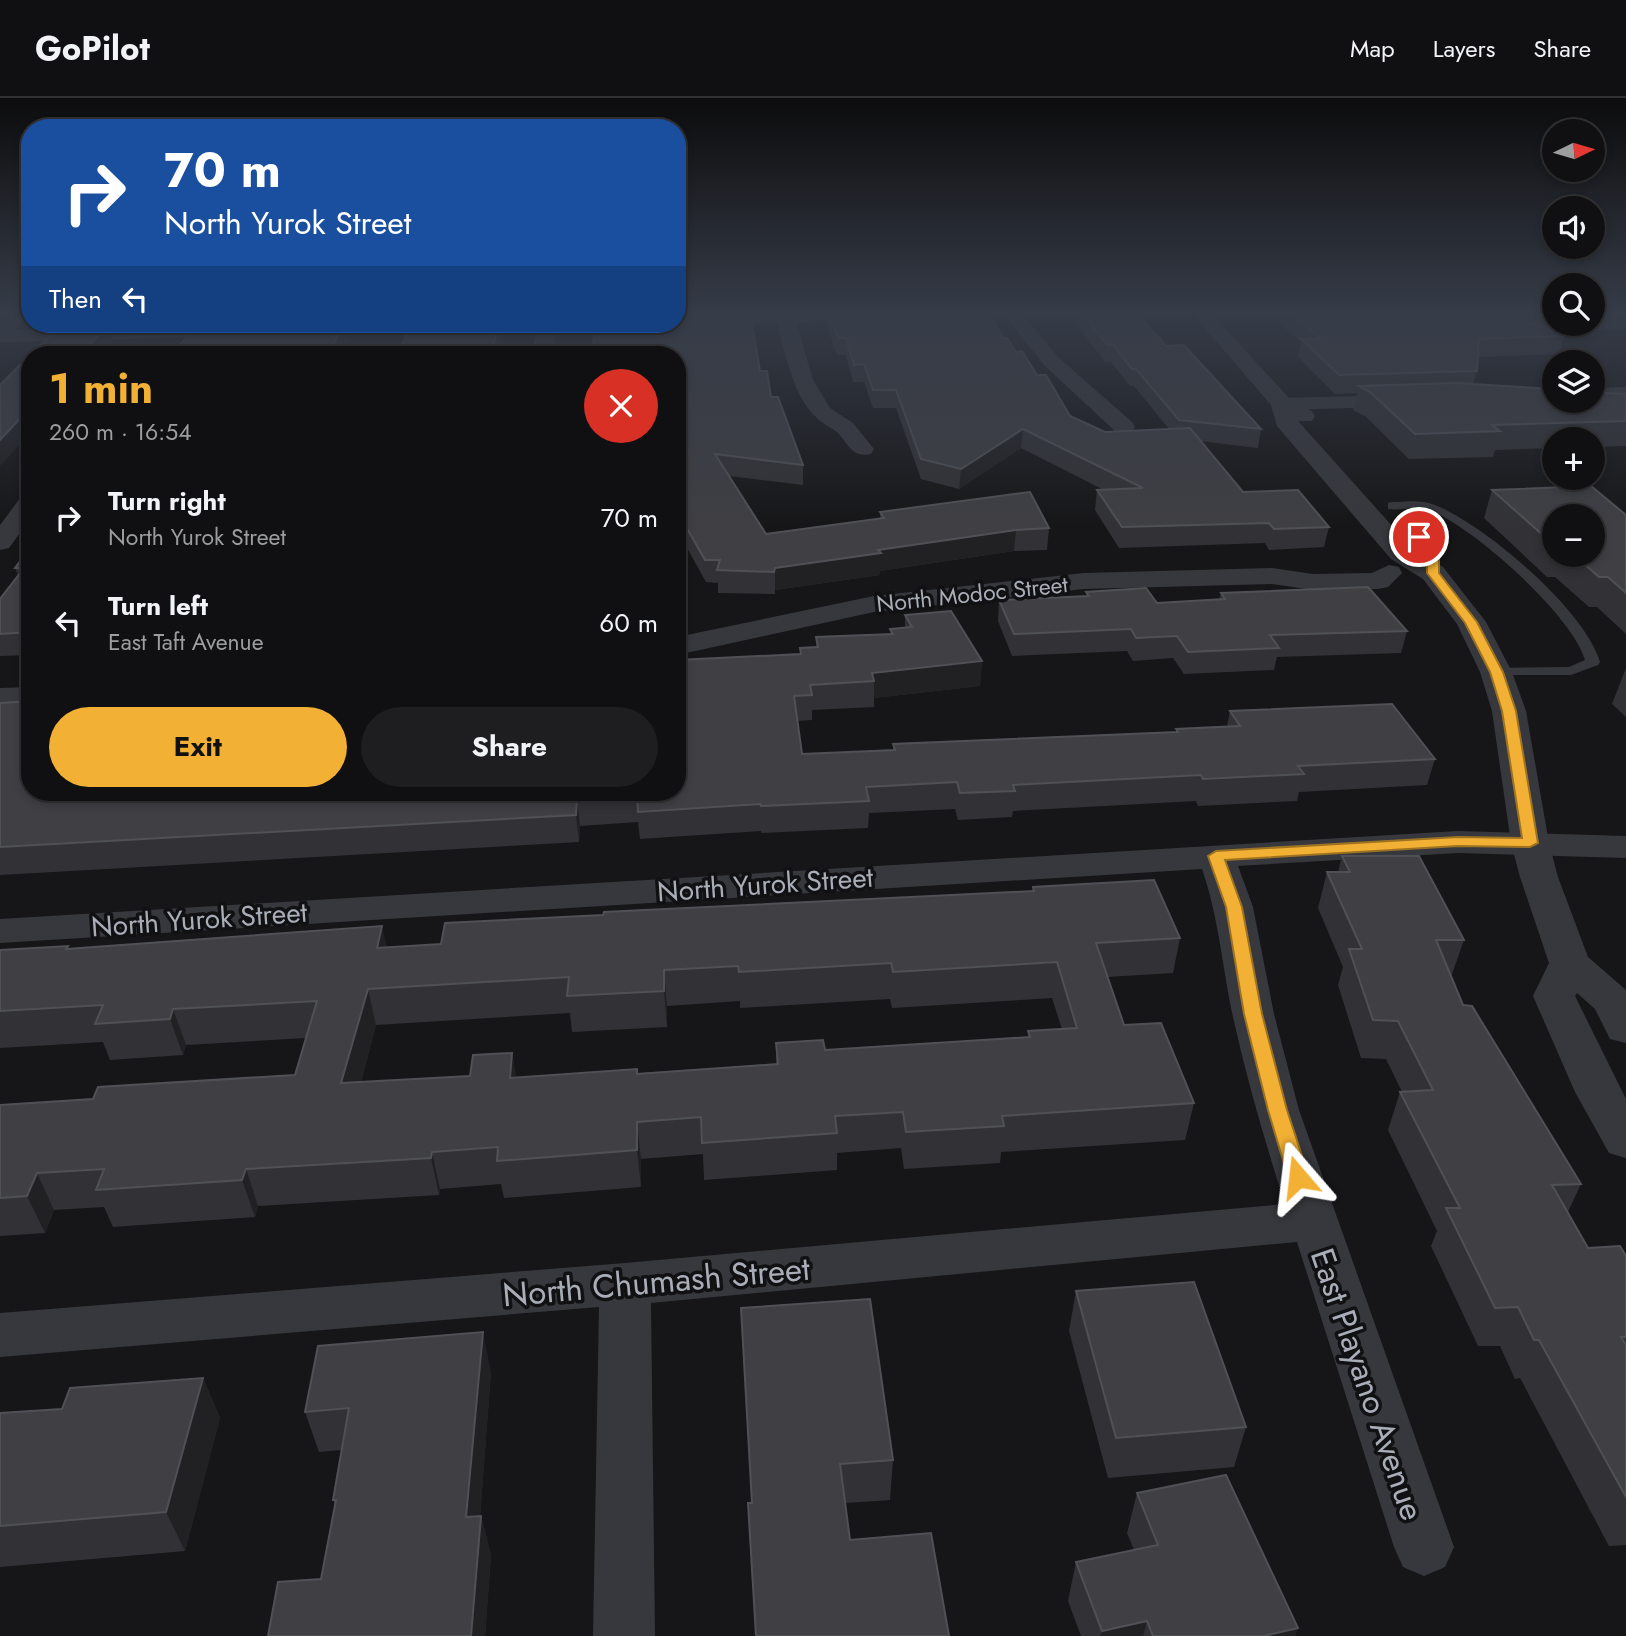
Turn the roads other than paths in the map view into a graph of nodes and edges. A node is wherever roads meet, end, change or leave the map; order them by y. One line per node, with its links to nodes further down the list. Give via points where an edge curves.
1 (805, 384): 9 (street, via 822,412 845,428)
2 (1076, 384): 8 (street)
3 (1264, 384): 7 (street)
4 (1626, 393): 5 (street)
5 (1605, 394)
6 (1432, 400): 7 (street)
7 (1282, 404): 11 (street, via 1312,421); 14 (street, via 1285,421 1401,553)
8 (1124, 427)
9 (863, 449)
10 (21, 514): 13 (street)
11 (1405, 521): 14 (street, via 1433,552); 16 (lane, via 1428,506 1487,543 1567,617 1586,642 1593,662 1571,671)
12 (21, 539): 13 (street)
13 (1, 541)
14 (1433, 573): 15 (street, North Modoc Street, via 1389,573 1378,581 1313,582 1272,576 1084,581 874,604); 16 (street, via 1471,622)
15 (686, 644)
16 (1496, 672): 19 (street, via 1509,711)
17 (21, 696): 18 (street)
18 (0, 697)
19 (1530, 843): 20 (street, North Yurok Street); 21 (street, North Yurok Street, via 1458,842); 23 (street)
20 (1626, 847)
21 (1216, 856): 22 (street, North Yurok Street); 26 (street, East Playano Avenue, via 1234,907 1274,1098)
22 (0, 931)
23 (1570, 963): 24 (street, via 1612,1001); 25 (street, via 1554,996 1598,1092)
24 (1626, 1028)
25 (1626, 1140)
26 (1312, 1221): 27 (street, North Chumash Street); 29 (street, East Playano Avenue)
27 (625, 1284): 28 (street, North Chumash Street); 30 (street)
28 (0, 1335)
29 (1424, 1547)
30 (624, 1636)

